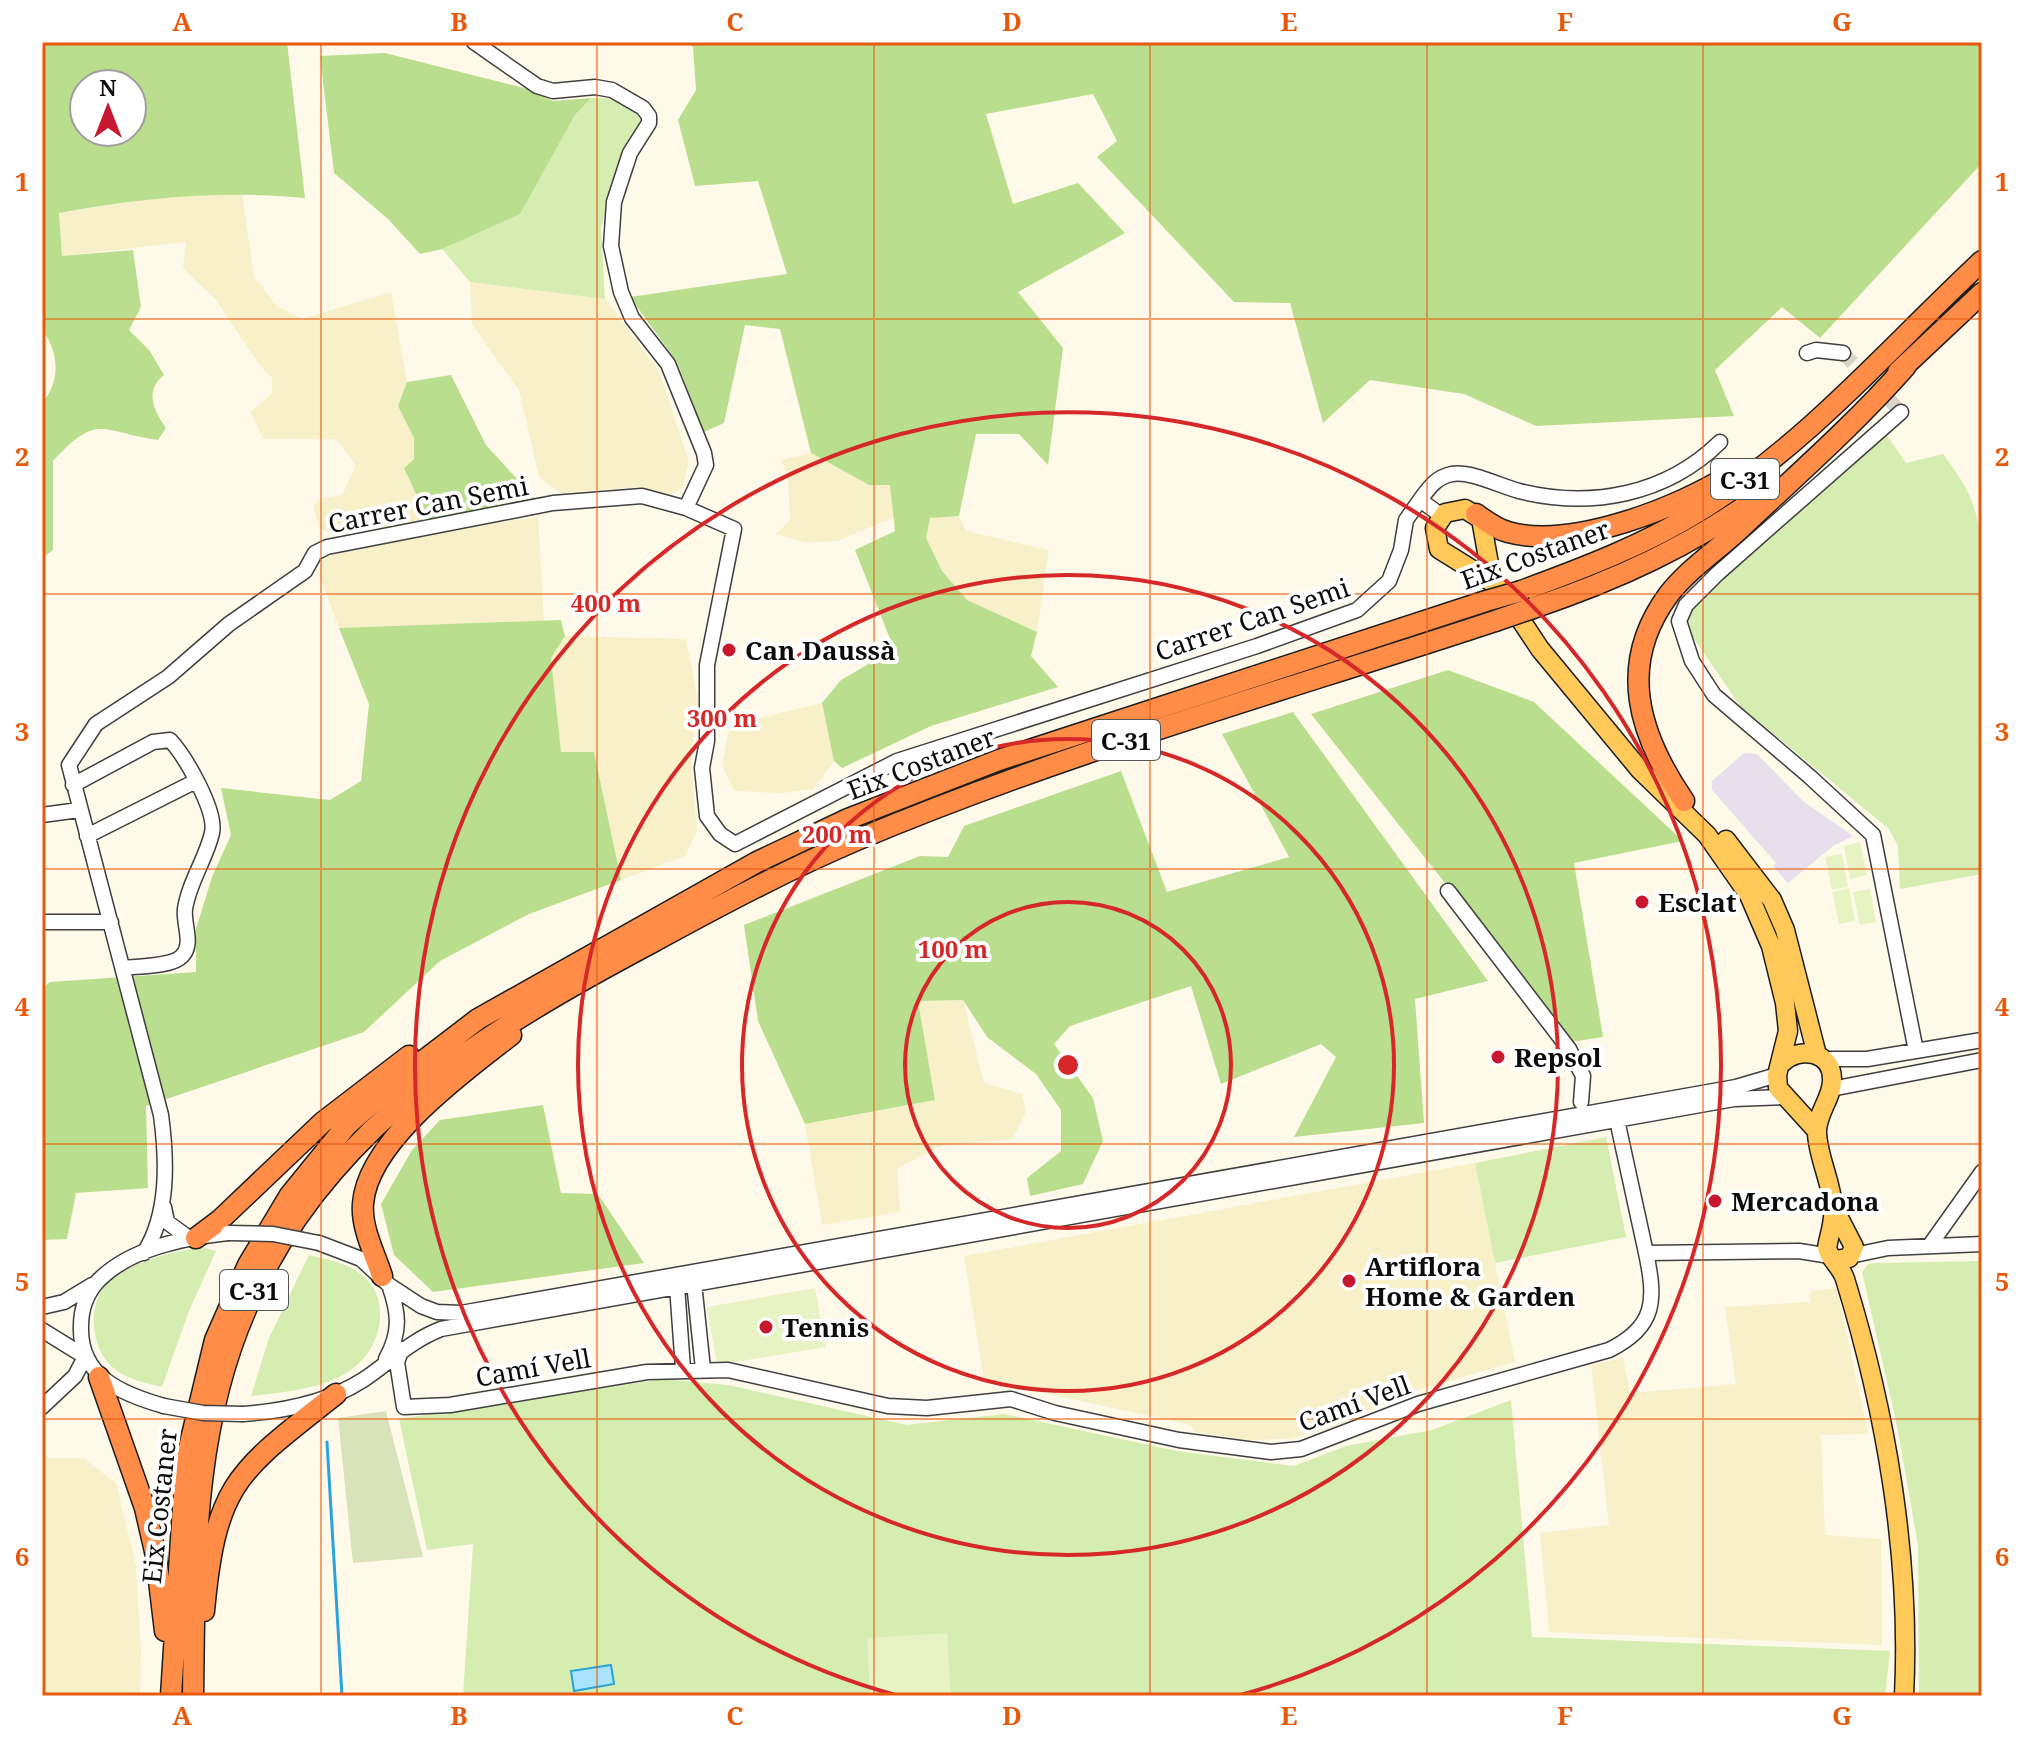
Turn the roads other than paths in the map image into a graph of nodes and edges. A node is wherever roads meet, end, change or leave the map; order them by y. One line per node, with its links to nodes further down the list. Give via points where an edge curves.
1 (474, 42): 11 (street, via 537,86 553,91 612,90 649,116 614,202 611,246 632,318 668,364 704,453 706,465)
2 (1982, 261): 4 (highway, Eix Costaner / C-31)
3 (1982, 293): 7 (highway, Eix Costaner / C-31)
4 (1930, 310): 12 (highway, via 1909,321 1771,447 1707,489 1613,524 1551,534 1508,532); 16 (highway, Eix Costaner / C-31, bridge, via 1795,439 1706,507 1643,542 1521,591)
5 (1807, 353): 6 (street)
6 (1843, 353)
7 (1906, 366): 20 (highway, via 1843,435 1694,567 1649,625 1638,662 1638,697 1647,739); 28 (highway, Eix Costaner / C-31, bridge, via 1810,456 1719,525 1652,562 1495,621 1006,781 868,835 720,906)
8 (1901, 412): 31 (street, via 1717,574 1686,605 1679,621 1692,661 1714,695 1873,835)
9 (1720, 442): 10 (street, via 1690,469 1598,500 1565,500 1455,474 1435,480)
10 (1420, 500): 11 (street, Carrer Can Semi, via 1406,520 1389,581 1357,610 897,761 735,844 707,816 702,768 707,665 734,529); 13 (street)
11 (686, 508): 19 (street, Carrer Can Semi, via 642,496 553,503 327,547 315,553 305,571 229,624 168,677 96,724 69,765)
12 (1476, 514): 13 (main road, via 1456,509); 14 (main road)
13 (1442, 516): 15 (main road, via 1435,541)
14 (1485, 538): 15 (main road, via 1474,556); 16 (main road)
15 (1454, 559): 16 (main road)
16 (1490, 593): 17 (main road); 29 (highway, Eix Costaner / C-31, via 1013,755 848,819 757,862)
17 (1640, 770): 20 (main road); 34 (main road, via 1707,835 1749,895 1771,946 1785,1003 1788,1031)
18 (196, 781): 19 (street, via 179,749 165,739); 23 (street); 27 (street, via 213,830 185,908 185,954 178,960)
19 (73, 785): 21 (street, Carrer Can Semi)
20 (1684, 801): 32 (main road, via 1727,841 1772,900)
21 (79, 810): 22 (street); 23 (street, Carrer Can Semi)
22 (42, 815)
23 (87, 836): 26 (street, Carrer Can Semi)
24 (1448, 891): 37 (street, via 1569,1049 1583,1076)
25 (42, 922): 26 (street)
26 (111, 922): 27 (street, Carrer Can Semi)
27 (123, 968): 41 (street, Carrer Can Semi, via 161,1115)
28 (538, 1006): 49 (highway, C-31, via 522,1026 446,1086 375,1166 363,1204); 65 (highway, Eix Costaner / C-31, via 435,1074 368,1130 302,1208 264,1271 220,1384 204,1455 193,1568)
29 (478, 1019): 42 (highway, C-31, via 463,1022 360,1091 220,1220); 64 (highway, Eix Costaner / C-31, via 347,1125 290,1195 248,1265 215,1340 186,1460)
30 (1982, 1040): 31 (street)
31 (1916, 1051): 32 (street, via 1867,1059)
32 (1820, 1057): 34 (main road, via 1798,1053); 35 (main road, via 1832,1073)
33 (1982, 1060): 35 (street)
34 (1780, 1069): 36 (main road); 49 (street, via 1721,1089 461,1313 429,1309)
35 (1829, 1092): 36 (main road, via 1813,1106); 39 (main road)
36 (1789, 1101): 38 (street, via 1734,1099); 39 (main road)
37 (1581, 1102)
38 (1617, 1120): 47 (street, Camí Vell); 50 (street)
39 (1817, 1131): 45 (main road)
40 (1982, 1172): 44 (street)
41 (162, 1199): 42 (street, via 167,1222); 46 (street, Carrer Can Semi, via 158,1226)
42 (193, 1238): 46 (street); 49 (street, bridge, via 273,1234 319,1243 361,1259)
43 (1982, 1244): 44 (street)
44 (1930, 1245): 45 (street)
45 (1841, 1252): 47 (street); 67 (main road, via 1882,1428 1900,1547)
46 (144, 1253): 48 (street)
47 (1646, 1253): 58 (street, Camí Vell, via 1651,1307 1631,1339 1609,1350 1418,1404 1301,1449 1271,1452 1179,1440 1011,1399 927,1408 888,1406)
48 (99, 1280): 52 (street, via 64,1302); 55 (street, via 81,1317)
49 (386, 1281): 56 (street, via 397,1307 398,1334)
50 (694, 1283): 51 (street); 58 (street)
51 (677, 1286): 54 (street, via 441,1329); 57 (street)
52 (42, 1307)
53 (42, 1330): 55 (street)
54 (402, 1349): 56 (street); 61 (street, via 397,1362)
55 (85, 1356): 59 (street); 63 (street, via 75,1376)
56 (384, 1363): 60 (street)
57 (683, 1369): 58 (street, Camí Vell); 61 (street, Camí Vell, via 450,1405 404,1407)
58 (703, 1369)
59 (97, 1375): 62 (street, bridge, via 128,1394 203,1413 294,1408); 63 (street); 64 (highway, via 142,1497)
60 (365, 1379): 61 (street, Camí Vell, via 382,1376); 62 (street)
61 (400, 1393)
62 (336, 1394): 65 (highway, via 259,1454 225,1504 215,1533)
63 (42, 1407)
64 (172, 1669): 66 (highway, Eix Costaner / C-31)
65 (193, 1693)
66 (171, 1696)
67 (1904, 1696)

